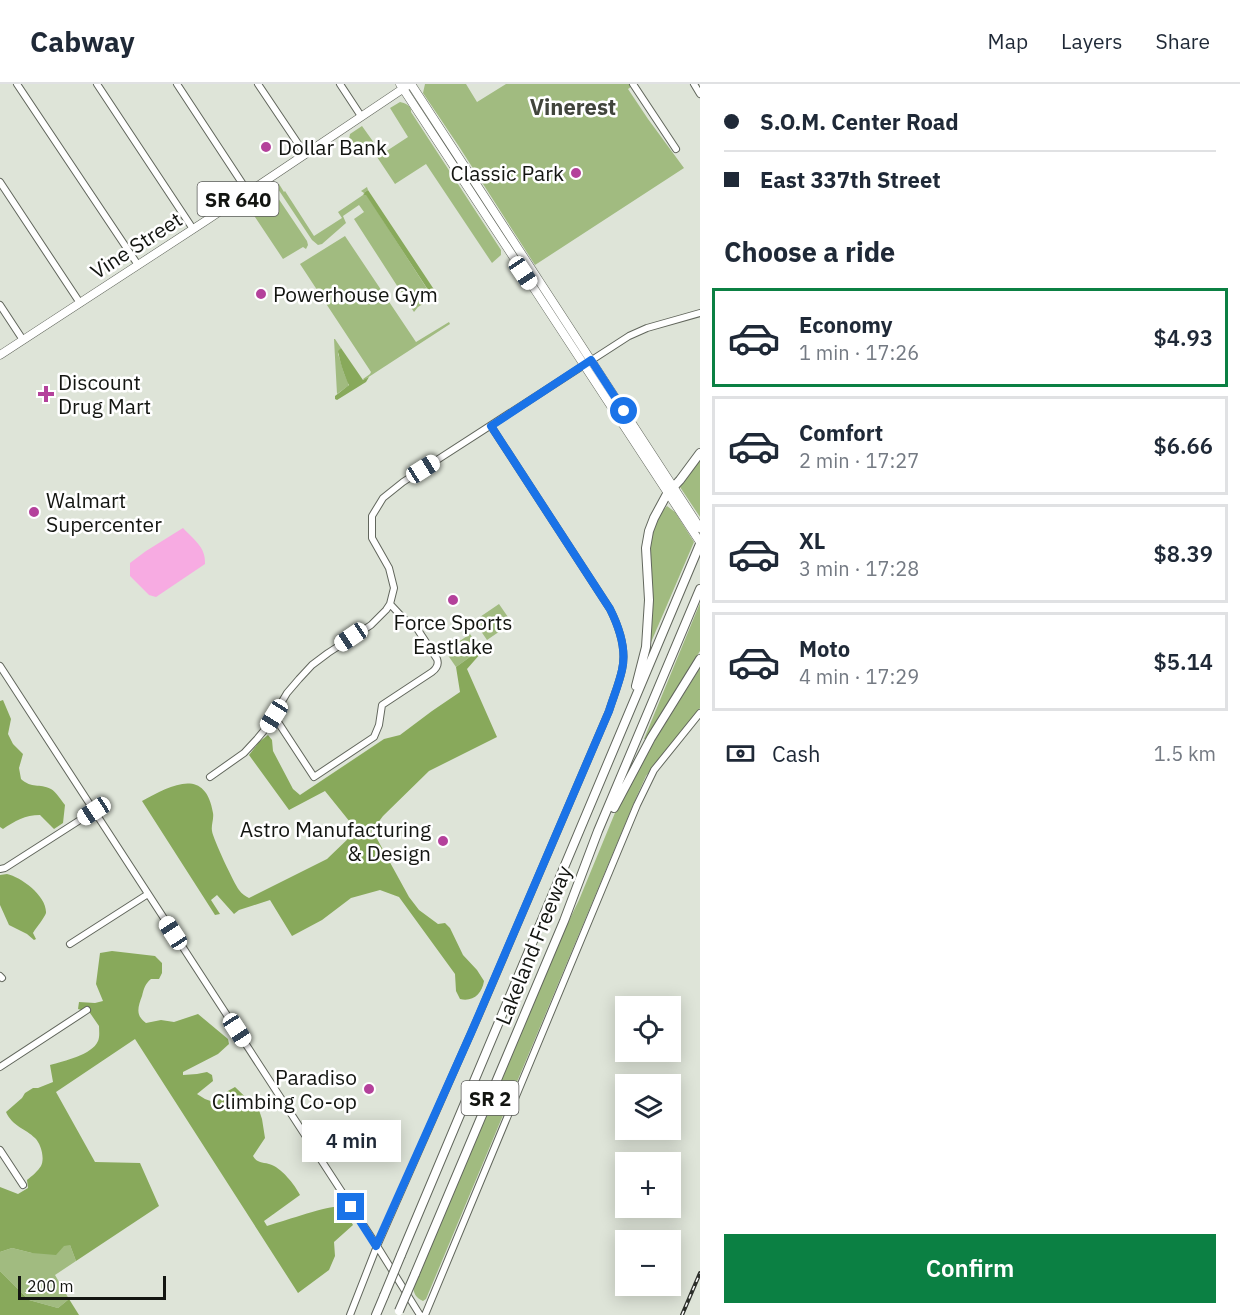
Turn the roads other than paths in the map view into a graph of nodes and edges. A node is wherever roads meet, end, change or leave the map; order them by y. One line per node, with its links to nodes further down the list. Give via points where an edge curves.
1 (17, 84): 16 (street)
2 (97, 84): 15 (street)
3 (177, 84): 14 (street)
4 (258, 84): 12 (street)
5 (340, 84): 10 (street)
6 (633, 84): 11 (street)
7 (694, 84): 9 (street)
8 (406, 85): 10 (main road, Vine Street / SR 640); 22 (main road)
9 (700, 94)
10 (362, 116): 12 (main road, Vine Street / SR 640)
11 (676, 149)
12 (305, 154): 14 (main road, Vine Street / SR 640)
13 (0, 182): 17 (street)
14 (248, 192): 15 (main road, Vine Street / SR 640)
15 (193, 229): 16 (main road, Vine Street / SR 640)
16 (138, 265): 17 (main road, Vine Street / SR 640)
17 (80, 303): 20 (main road, Vine Street / SR 640)
18 (0, 305): 20 (street)
19 (700, 313): 22 (street, via 638,331)
20 (23, 340): 21 (main road, Vine Street / SR 640)
21 (0, 355)
22 (588, 362): 23 (street); 25 (main road)
23 (491, 426): 29 (street, via 403,482 383,498 372,516 372,538 389,568 394,588); 45 (street, via 610,609 620,629 623,668 609,711)
24 (700, 453): 25 (highway)
25 (670, 491): 26 (main road); 27 (main road); 32 (highway, via 647,538 646,647)
26 (700, 528)
27 (700, 543): 32 (highway, Lakeland Freeway / SR 2)
28 (700, 589): 37 (highway, Lakeland Freeway / SR 2)
29 (390, 604): 34 (street, via 371,625 312,665 287,693); 34 (street, via 416,627 438,663 434,670 382,705 374,736 314,777)
30 (700, 659): 37 (highway)
31 (0, 666): 36 (street)
32 (629, 712): 48 (highway, Lakeland Freeway / SR 2, bridge)
33 (700, 713): 50 (street, via 654,770 641,796)
34 (274, 716): 35 (street, via 244,753)
35 (210, 777)
36 (94, 811): 38 (street); 39 (street)
37 (598, 831): 46 (highway, Lakeland Freeway / SR 2, bridge)
38 (0, 869)
39 (148, 894): 40 (street); 45 (street)
40 (70, 944)
41 (87, 1010): 42 (street)
42 (0, 1067)
43 (0, 1150): 44 (street)
44 (24, 1185)
45 (376, 1246): 47 (street); 49 (street)
46 (399, 1313)
47 (350, 1315)
48 (376, 1315)
49 (420, 1315)
50 (425, 1315)

